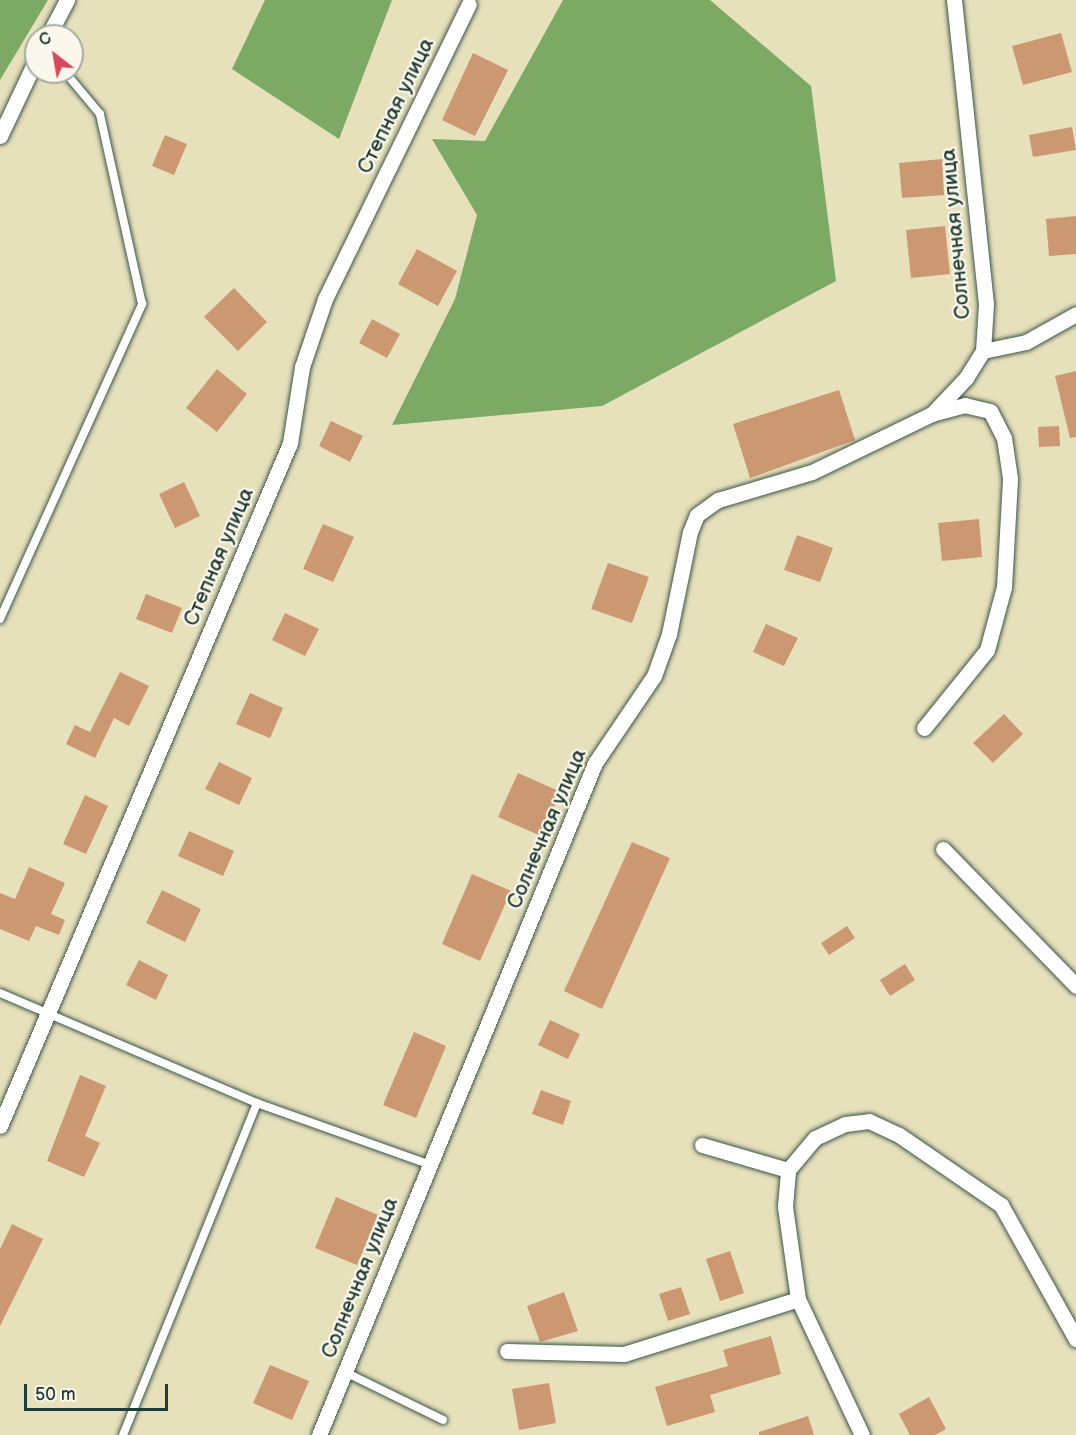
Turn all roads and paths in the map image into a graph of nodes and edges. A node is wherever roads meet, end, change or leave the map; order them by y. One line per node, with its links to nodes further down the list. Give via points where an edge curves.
1 (67, 0): 4 (street)
2 (954, 0): 9 (street, Солнечная улица, via 987,304)
3 (470, 4): 16 (street, Степная улица, via 325,299 302,367 290,443)
4 (54, 24)
5 (25, 84): 7 (street)
6 (74, 84): 11 (lane, via 100,114 142,304)
7 (0, 136)
8 (1076, 314): 9 (street, via 1026,342)
9 (983, 351): 10 (street, Солнечная улица, via 966,378)
10 (932, 414): 12 (street, via 965,405 990,411 1004,438 1010,478 1004,587 987,650); 20 (street, Солнечная улица, via 812,472 718,500 698,515 690,532 669,634 654,676 595,763)
11 (0, 619)
12 (924, 728)
13 (943, 849): 14 (street)
14 (1076, 986)
15 (0, 993): 16 (lane)
16 (50, 1014): 17 (lane); 18 (street, Степная улица)
17 (257, 1103): 20 (lane); 27 (lane)
18 (0, 1126)
19 (702, 1145): 21 (street)
20 (428, 1164): 25 (street, Солнечная улица)
21 (788, 1170): 22 (street, via 785,1206); 23 (street, via 815,1138 845,1124 869,1121 899,1135 1001,1205)
22 (798, 1299): 24 (street, via 624,1354); 29 (street)
23 (1076, 1339)
24 (507, 1351)
25 (345, 1372): 26 (lane); 28 (street, Солнечная улица)
26 (443, 1420)
27 (123, 1435)
28 (319, 1435)
29 (862, 1435)

